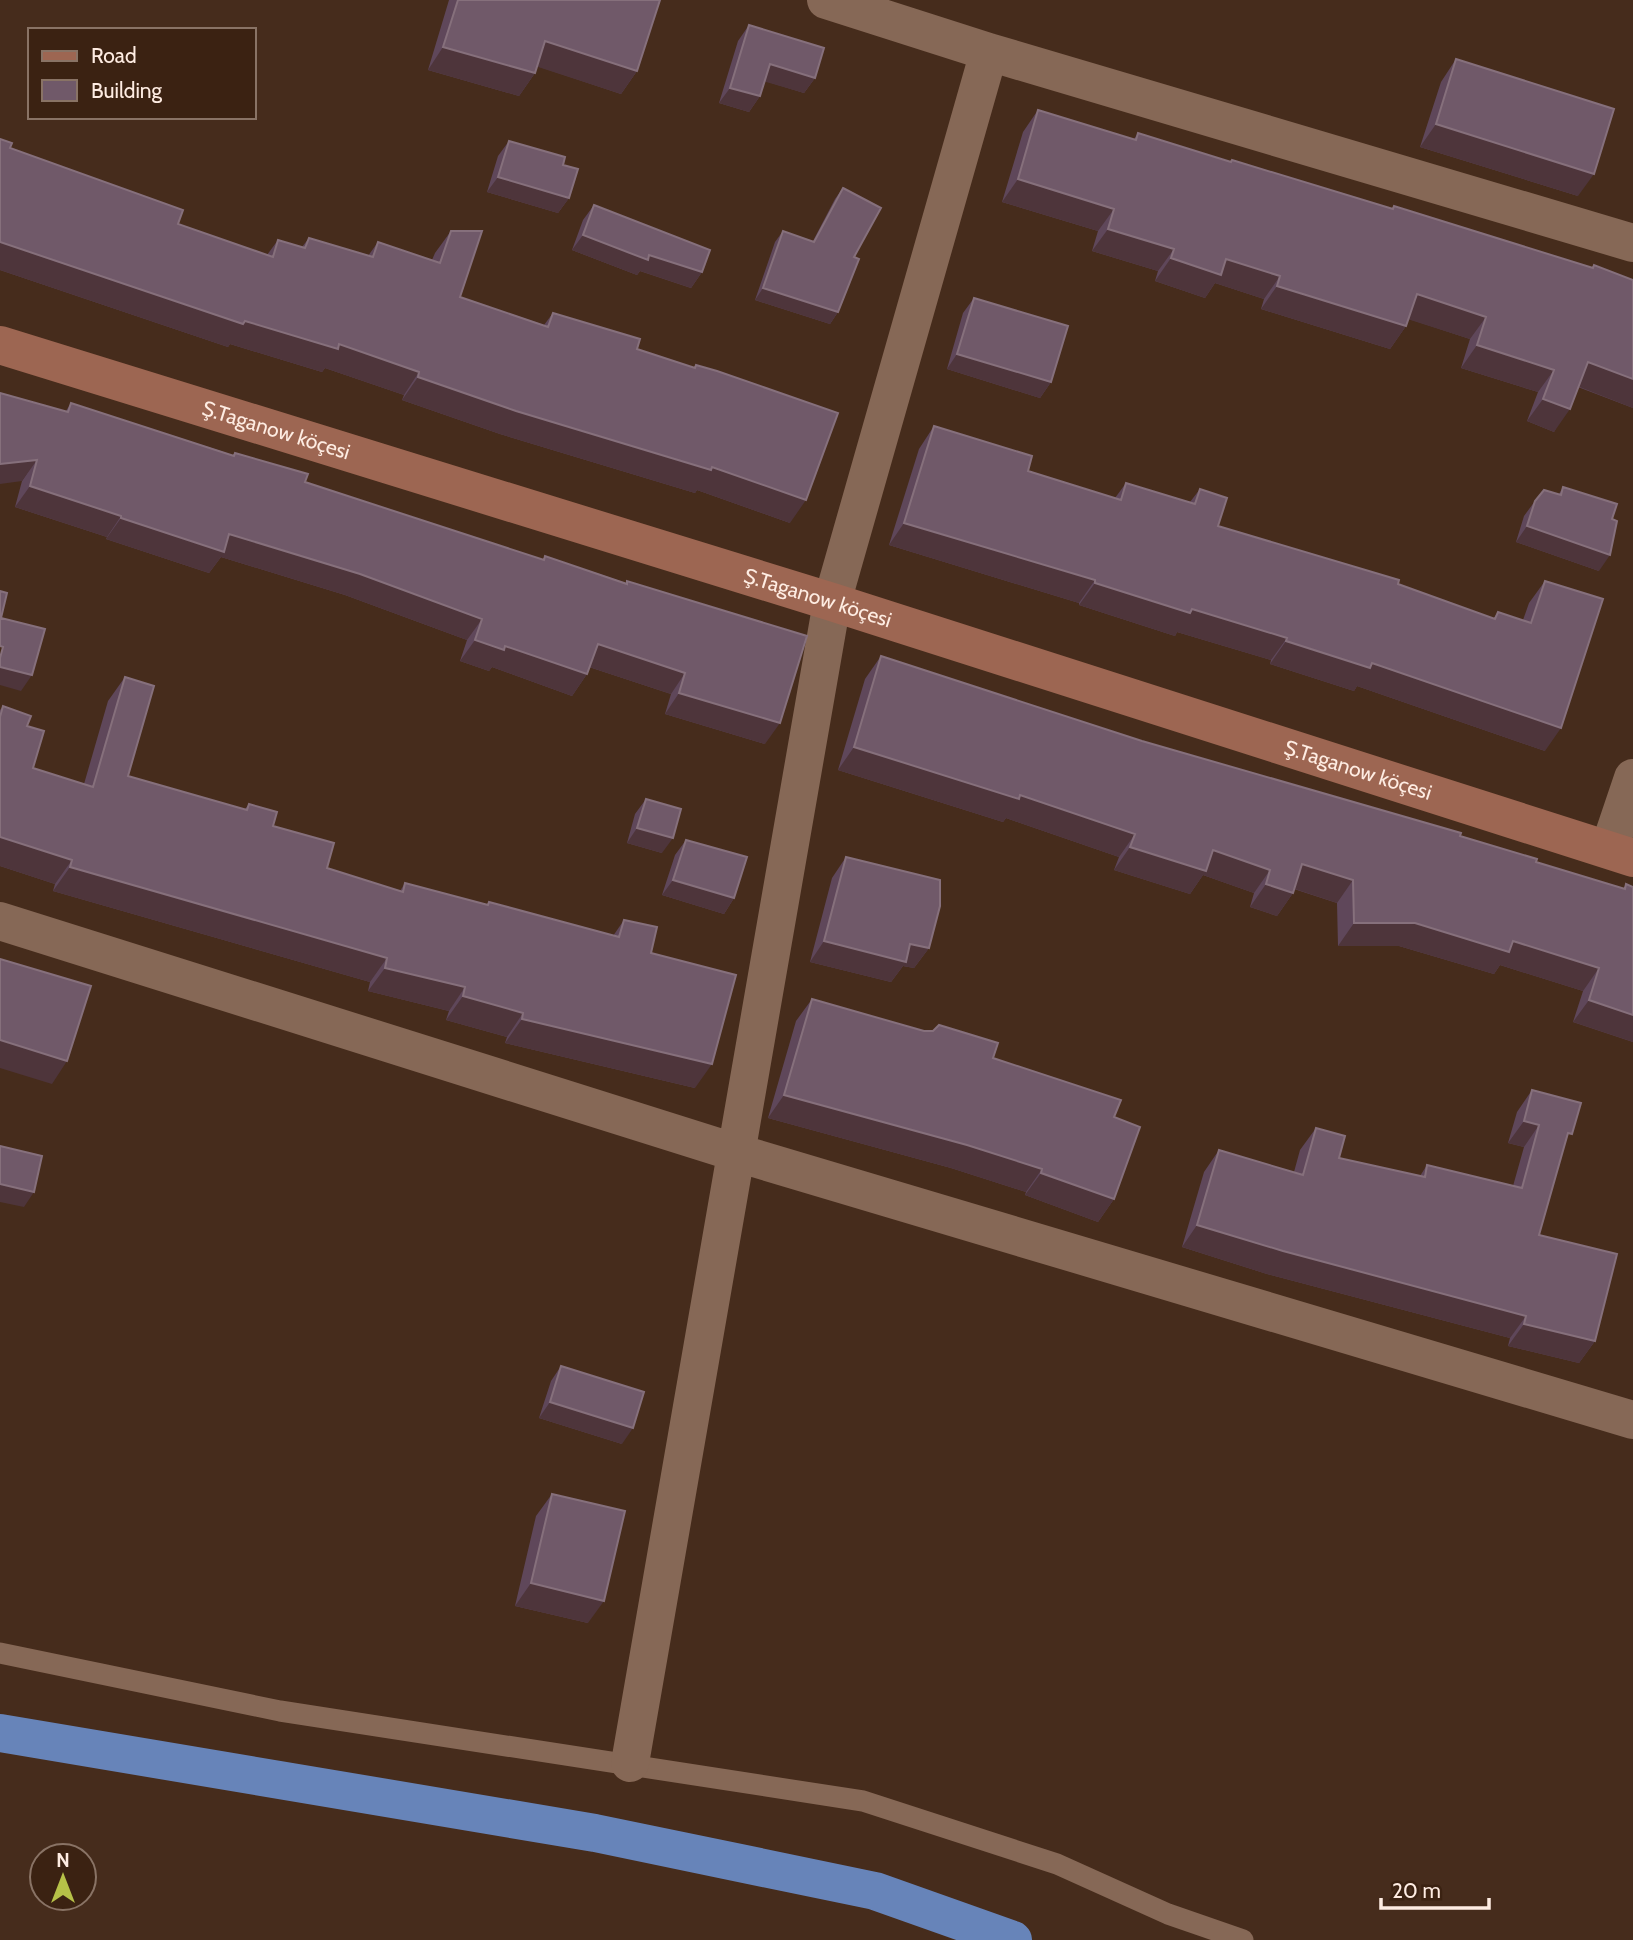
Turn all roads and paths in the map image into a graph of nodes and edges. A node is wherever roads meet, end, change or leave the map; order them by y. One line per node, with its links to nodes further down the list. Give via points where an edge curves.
1 (826, 0): 2 (street)
2 (989, 52): 3 (street); 5 (street)
3 (1633, 243)
4 (0, 345): 5 (street, Ş.Taganow köçesi)
5 (832, 602): 7 (street, Ş.Taganow köçesi); 9 (street)
6 (1633, 778): 7 (street)
7 (1621, 853)
8 (0, 921): 9 (street)
9 (734, 1152): 10 (street); 12 (street)
10 (1630, 1407)
11 (0, 1653): 12 (lane, via 280,1711)
12 (630, 1763): 13 (lane, via 863,1801 1057,1864 1168,1914)
13 (1243, 1940)

